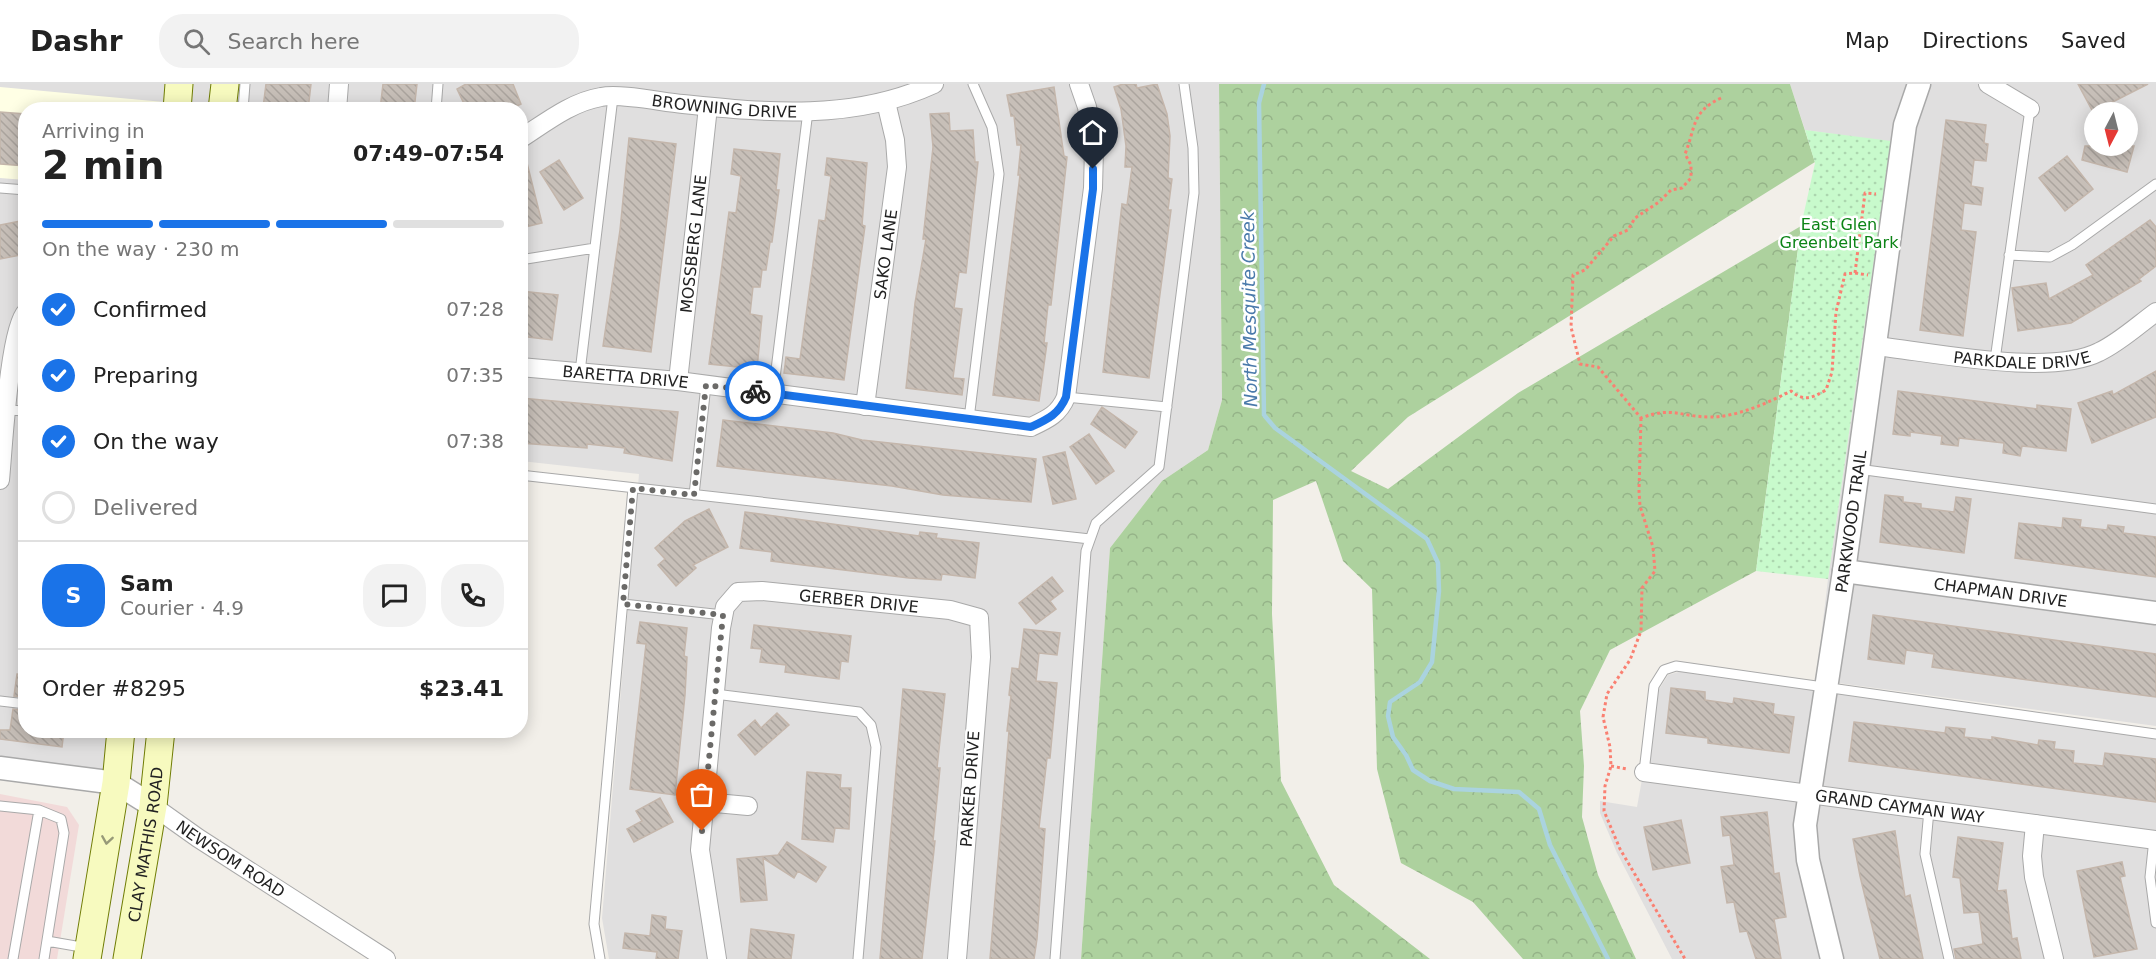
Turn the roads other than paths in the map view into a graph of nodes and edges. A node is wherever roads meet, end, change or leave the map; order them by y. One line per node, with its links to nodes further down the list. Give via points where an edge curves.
1 (179, 84): 13 (main road)
2 (225, 84): 14 (main road)
3 (246, 84): 15 (lane)
4 (339, 84): 16 (street)
5 (438, 84): 17 (lane)
6 (934, 84): 18 (street, BROWNING DRIVE)
7 (973, 84): 42 (lane, via 992,127 999,174)
8 (1079, 84): 38 (street, via 1094,149 1093,189)
9 (1184, 84): 40 (lane, via 1193,148 1194,193)
10 (1918, 84): 31 (street, PARKWOOD TRAIL, via 1905,125)
11 (1988, 84): 20 (street)
12 (613, 97): 19 (street, BROWNING DRIVE); 22 (street, BROWNING DRIVE, via 575,104); 26 (lane)
13 (178, 102)
14 (223, 102)
15 (244, 102)
16 (338, 102)
17 (437, 102)
18 (886, 102): 21 (street, BROWNING DRIVE, via 849,110); 39 (street, SAKO LANE, via 897,167)
19 (708, 107): 21 (street, BROWNING DRIVE, via 769,113); 35 (street, MOSSBERG LANE)
20 (2030, 109): 27 (lane)
21 (808, 111): 37 (lane)
22 (528, 134)
23 (2156, 184): 27 (lane, via 2050,257)
24 (0, 188): 25 (lane)
25 (18, 189)
26 (595, 248): 28 (lane); 34 (lane)
27 (2009, 255): 32 (lane)
28 (528, 259)
29 (2156, 312): 32 (street, PARKDALE DRIVE, via 2098,353 2055,363)
30 (18, 335): 41 (street, via 13,350)
31 (1875, 346): 32 (street, PARKDALE DRIVE); 43 (street, PARKWOOD TRAIL)
32 (1995, 360)
33 (528, 368): 34 (street, BARETTA DRIVE)
34 (580, 372): 35 (street, BARETTA DRIVE)
35 (678, 381): 36 (street, BARETTA DRIVE)
36 (706, 385): 37 (street, BARETTA DRIVE); 47 (lane)
37 (773, 394): 39 (street, BARETTA DRIVE)
38 (1066, 397): 40 (lane); 42 (street, BARETTA DRIVE, via 1061,409 1031,427)
39 (865, 406): 42 (street, BARETTA DRIVE)
40 (1167, 407): 49 (lane, via 1159,467 1096,523)
41 (16, 410): 45 (street)
42 (969, 419)
43 (1858, 469): 48 (lane); 50 (street, PARKWOOD TRAIL)
44 (528, 477): 46 (lane)
45 (0, 480)
46 (633, 488): 47 (lane); 51 (lane)
47 (694, 495): 49 (lane)
48 (2156, 509)
49 (1090, 539): 85 (lane)
50 (1844, 571): 52 (street, CHAPMAN DRIVE); 55 (street, PARKWOOD TRAIL)
51 (623, 604): 53 (lane); 81 (lane, via 594,924)
52 (2156, 613)
53 (723, 615): 54 (street, GERBER DRIVE, via 738,592 762,591 938,609); 56 (street)
54 (979, 618): 84 (street, PARKER DRIVE, via 981,657)
55 (1826, 688): 59 (lane); 63 (lane, via 1676,666 1664,670 1654,686); 65 (street, PARKWOOD TRAIL)
56 (715, 694): 66 (street); 83 (lane, via 859,712 871,725 876,747)
57 (0, 701): 58 (lane)
58 (18, 703)
59 (2156, 734)
60 (120, 738): 64 (main road)
61 (160, 738): 68 (main road, CLAY MATHIS ROAD)
62 (0, 768): 64 (street, NEWSOM ROAD)
63 (1644, 772): 65 (street, GRAND CAYMAN WAY)
64 (116, 783): 68 (street, NEWSOM ROAD); 76 (main road, one-way to 76)
65 (1809, 794): 71 (street, GRAND CAYMAN WAY); 86 (street, PARKWOOD TRAIL, via 1805,825 1808,860)
66 (705, 802): 69 (street); 82 (street, via 700,850)
67 (0, 806): 70 (lane)
68 (153, 806): 79 (main road, CLAY MATHIS ROAD); 80 (street, NEWSOM ROAD)
69 (748, 806)
70 (39, 810): 75 (lane, via 61,819 64,832); 77 (lane)
71 (1929, 810): 72 (street, GRAND CAYMAN WAY); 87 (lane, via 1925,855)
72 (2035, 824): 73 (street, GRAND CAYMAN WAY); 88 (street, via 2034,877)
73 (2155, 840): 74 (lane, via 2150,877)
74 (2156, 923)
75 (47, 941): 76 (lane); 78 (lane)
76 (88, 954)
77 (13, 959)
78 (44, 959)
79 (127, 959)
80 (386, 959)
81 (600, 959)
82 (717, 959)
83 (858, 959)
84 (957, 959)
85 (1055, 959)
86 (1832, 959)
87 (1948, 959)
88 (2054, 959)

